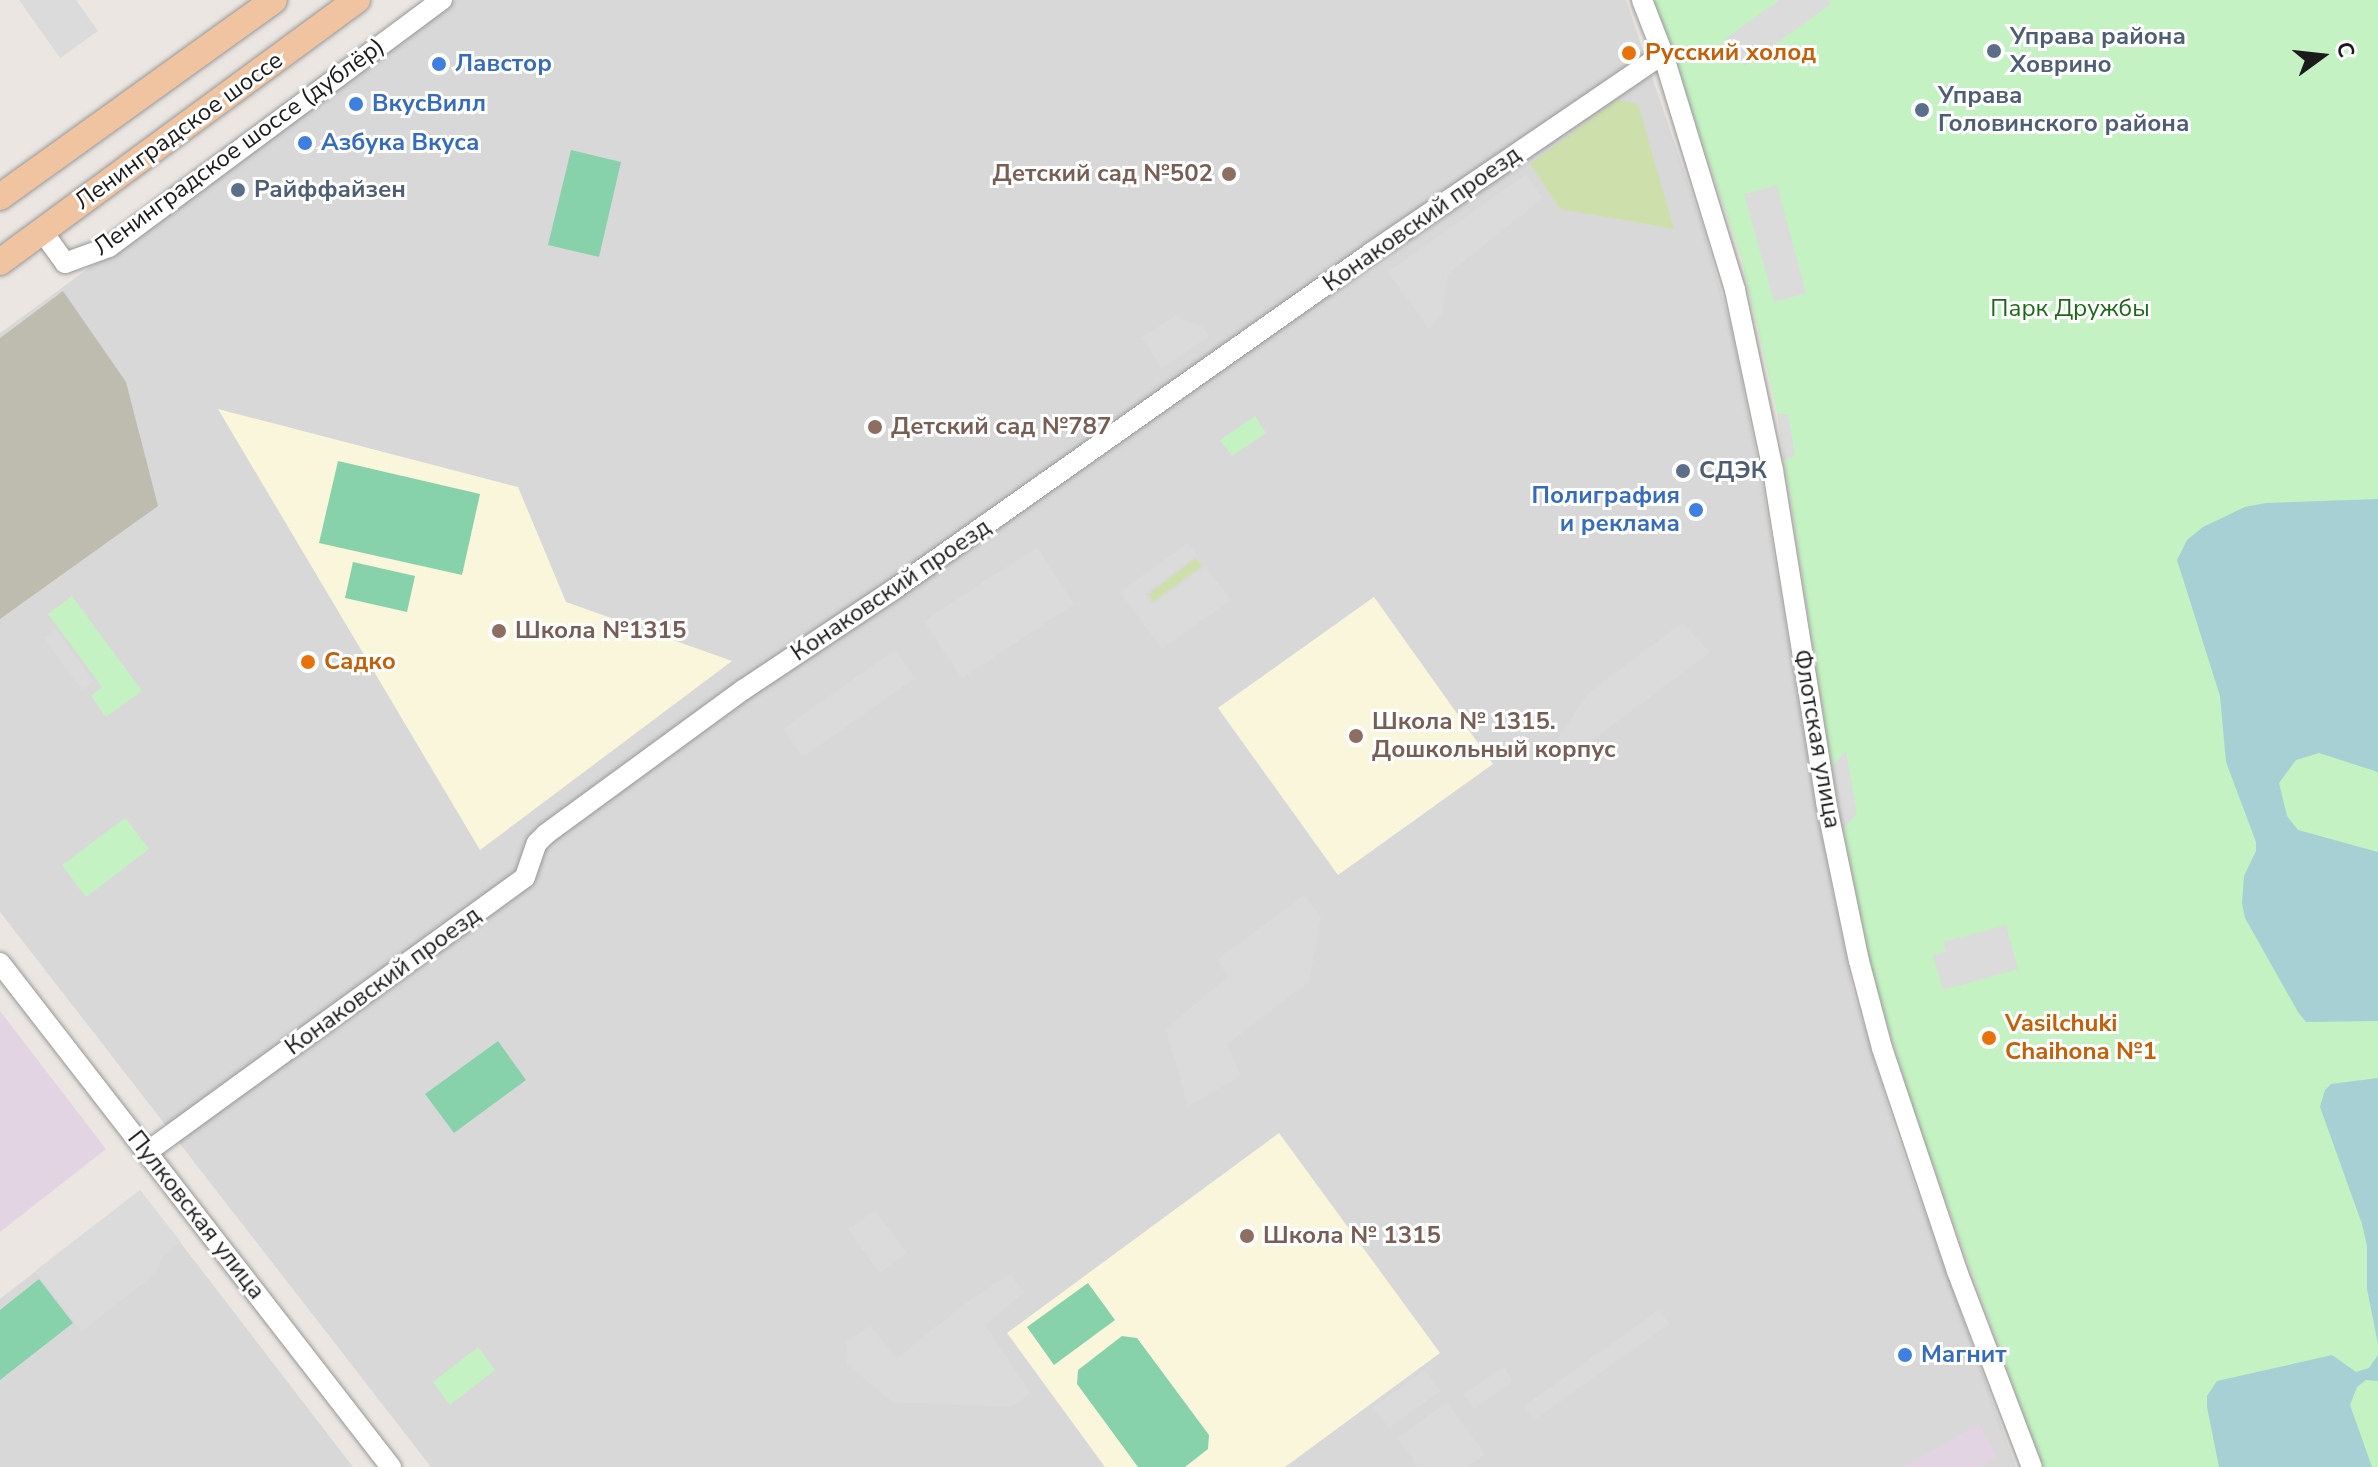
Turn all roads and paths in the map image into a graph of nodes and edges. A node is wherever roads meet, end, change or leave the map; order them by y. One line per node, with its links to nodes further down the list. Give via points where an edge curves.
1 (274, 0): 6 (main road, Ленинградское шоссе)
2 (357, 0): 7 (main road, Ленинградское шоссе)
3 (442, 0): 7 (street, Ленинградское шоссе (дублёр), via 109,247 65,263)
4 (1642, 0): 5 (street, Флотская улица)
5 (1663, 54): 10 (street, Конаковский проезд, via 743,690 546,834 537,843 525,877); 12 (street, Флотская улица, via 1735,290 1773,470 1826,802 1859,961 1882,1048 1957,1271)
6 (0, 197)
7 (42, 231): 8 (main road, Ленинградское шоссе)
8 (0, 262)
9 (0, 963): 10 (street, Пулковская улица)
10 (147, 1152): 11 (street, Пулковская улица)
11 (391, 1467)
12 (2032, 1467)

